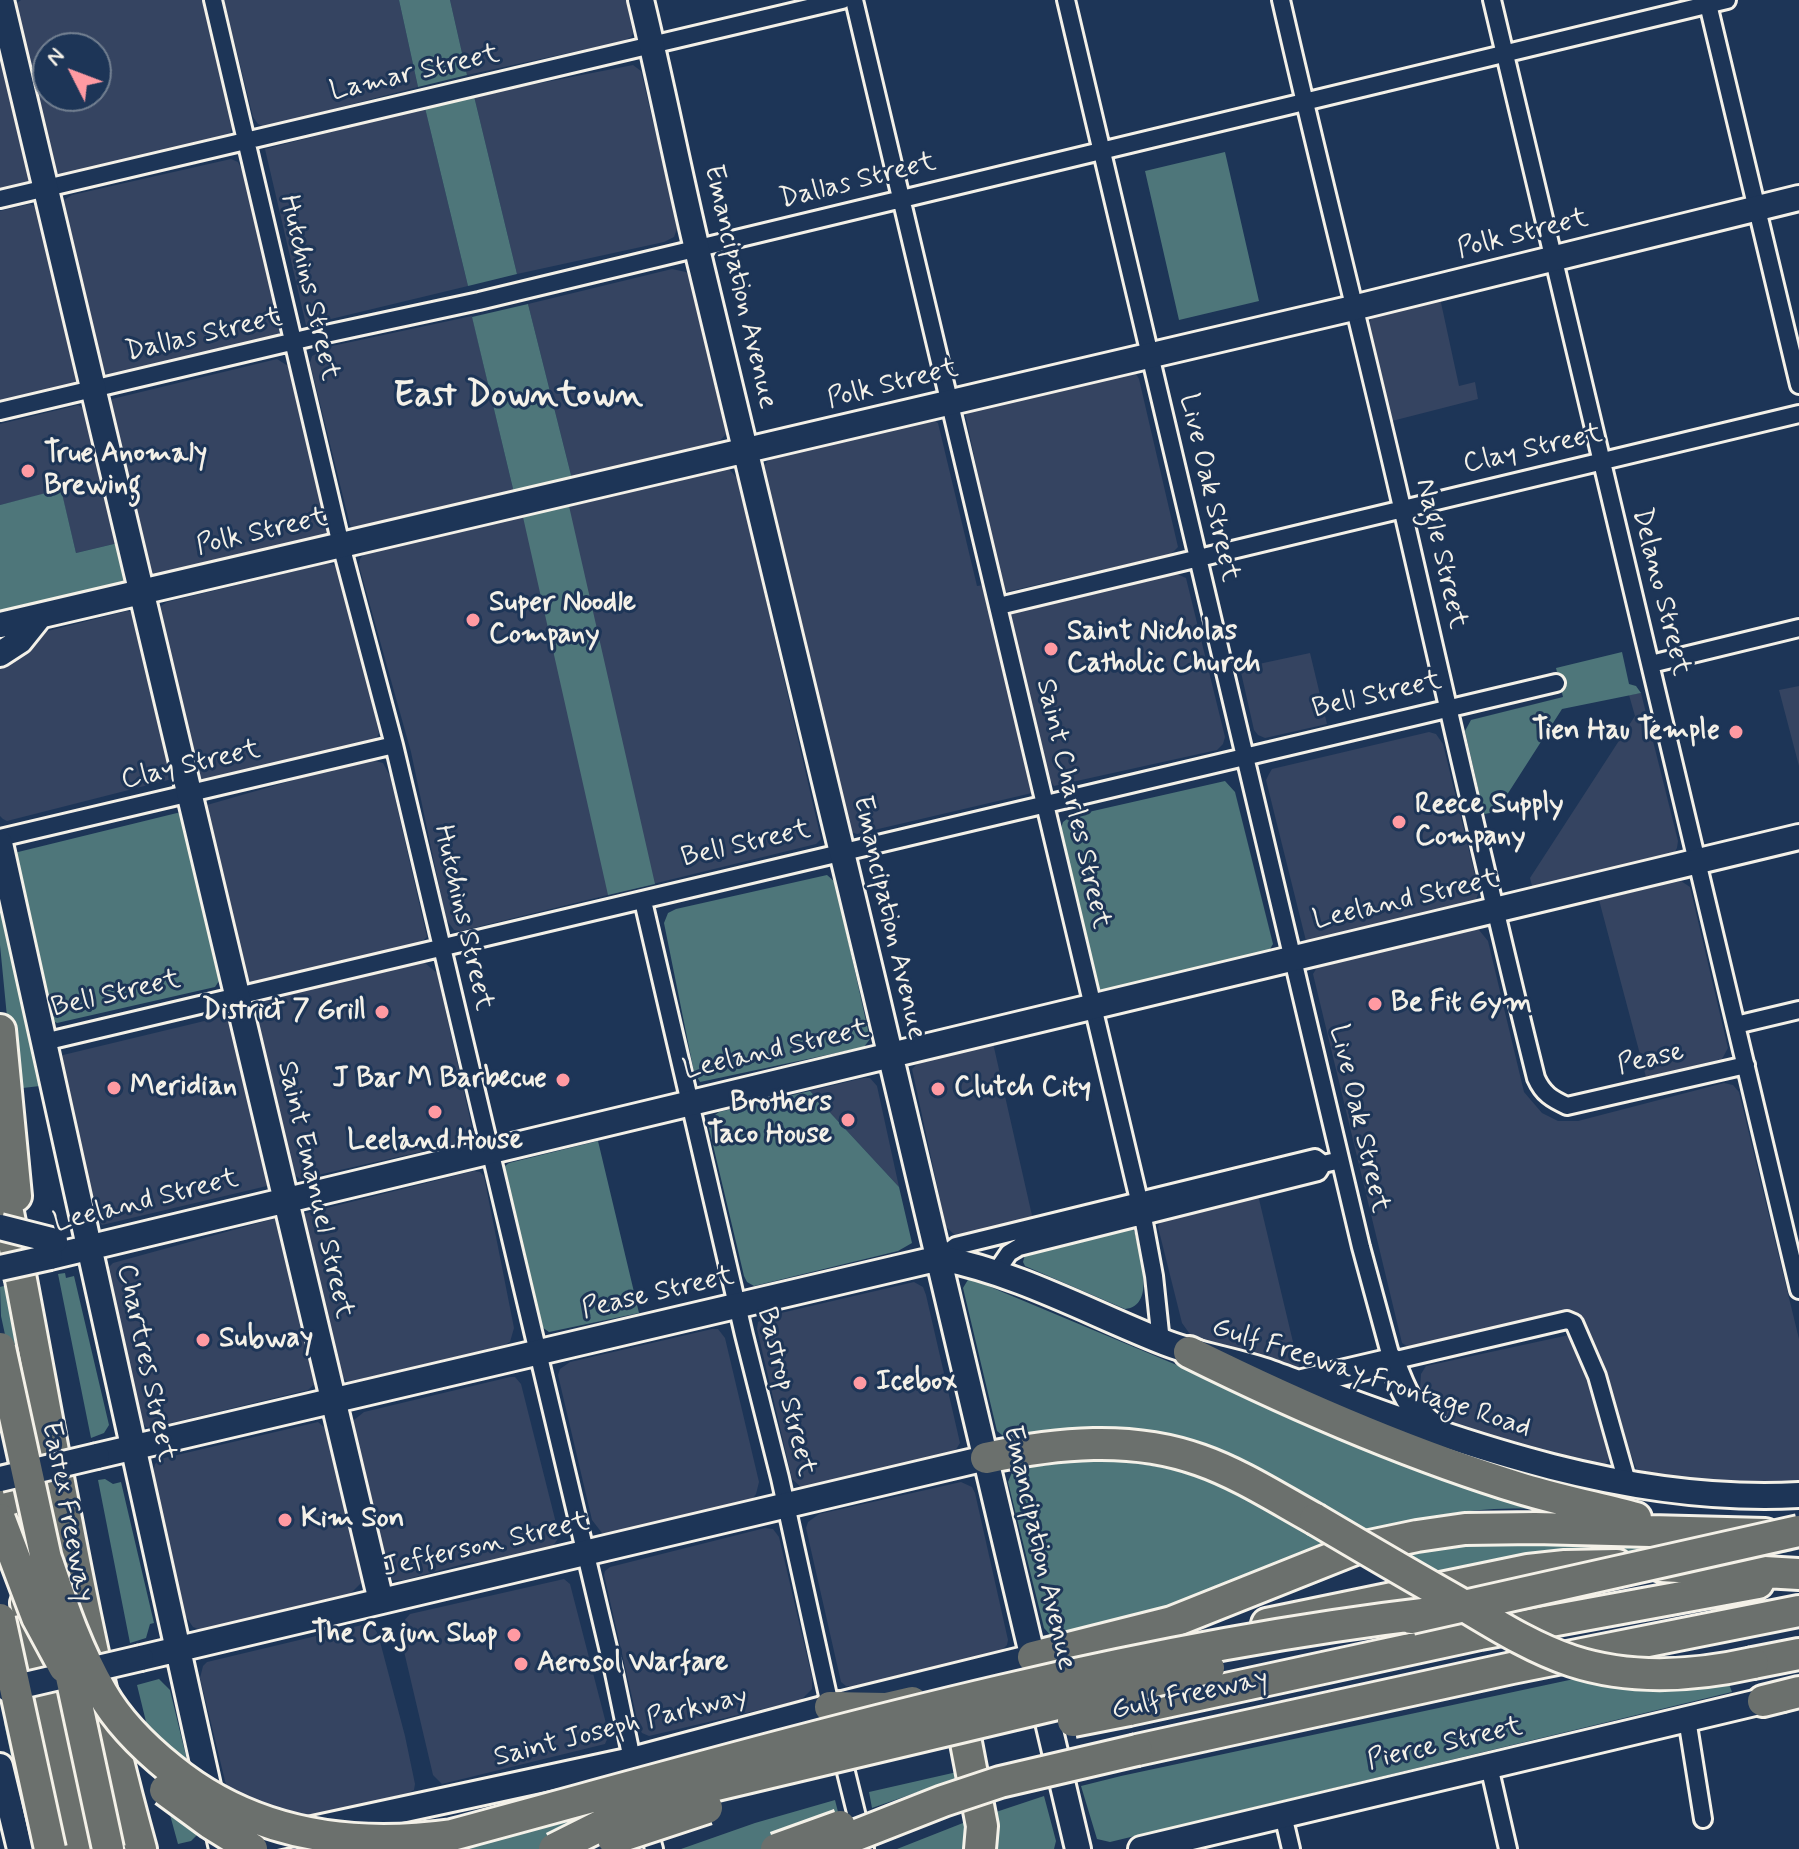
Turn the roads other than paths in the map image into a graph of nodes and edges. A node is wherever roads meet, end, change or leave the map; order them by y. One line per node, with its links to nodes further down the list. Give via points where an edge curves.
1 (1, 0): 16 (main road)
2 (213, 0): 14 (street, Hutchins Street)
3 (641, 0): 11 (main road, Emancipation Avenue)
4 (842, 0): 11 (street, Lamar Street)
5 (854, 0): 17 (street, Saint Charles Street)
6 (1066, 0): 15 (street, Live Oak Street)
7 (1281, 0): 13 (street, Nagle Street)
8 (1492, 0): 12 (street, Delano Street)
9 (1727, 0): 10 (street, Dallas Street)
10 (1708, 2): 12 (street, Dallas Street); 20 (street)
11 (652, 45): 14 (street, Lamar Street); 21 (main road, Emancipation Avenue)
12 (1504, 52): 13 (street, Dallas Street); 22 (street, Delano Street)
13 (1304, 101): 15 (street, Dallas Street); 23 (street, Nagle Street)
14 (247, 141): 16 (street, Lamar Street); 24 (street, Hutchins Street)
15 (1102, 149): 17 (street, Dallas Street); 25 (street, Live Oak Street)
16 (45, 188): 19 (street, Lamar Street); 27 (main road)
17 (901, 198): 21 (street, Dallas Street); 28 (street, Saint Charles Street)
18 (1799, 198): 20 (main road, Polk Street)
19 (0, 199)
20 (1757, 207): 22 (main road, Polk Street); 26 (street)
21 (697, 249): 24 (street, Dallas Street); 31 (main road, Emancipation Avenue)
22 (1554, 258): 23 (main road, Polk Street); 32 (street, Delano Street)
23 (1353, 308): 25 (main road, Polk Street); 33 (street, Nagle Street)
24 (295, 341): 27 (street, Dallas Street); 34 (street, Hutchins Street)
25 (1150, 356): 28 (main road, Polk Street); 35 (street, Live Oak Street)
26 (1799, 385)
27 (93, 389): 29 (street, Dallas Street); 36 (main road, Saint Emanuel Street)
28 (948, 402): 31 (main road, Polk Street); 37 (street, Saint Charles Street)
29 (0, 411)
30 (1799, 414): 32 (street, Clay Street)
31 (747, 450): 34 (main road, Polk Street); 51 (main road, Emancipation Avenue)
32 (1602, 460): 33 (street, Clay Street); 42 (street, Delano Street)
33 (1403, 508): 35 (street, Clay Street); 44 (street, Nagle Street)
34 (341, 545): 36 (main road, Polk Street); 45 (street, Hutchins Street)
35 (1198, 558): 37 (street, Clay Street); 46 (street, Live Oak Street)
36 (141, 592): 38 (main road, Polk Street); 47 (main road, Saint Emanuel Street)
37 (999, 606): 48 (street, Saint Charles Street)
38 (40, 616): 39 (main road, Polk Street); 41 (main road, via 20,641)
39 (0, 625)
40 (1799, 628): 42 (street)
41 (0, 654)
42 (1651, 664): 52 (street, Delano Street)
43 (1556, 683): 44 (street, Bell Street)
44 (1449, 709): 46 (street, Bell Street); 54 (street, Nagle Street)
45 (394, 745): 47 (street, Clay Street); 55 (street, Hutchins Street)
46 (1246, 757): 48 (street, Bell Street); 56 (street, Live Oak Street)
47 (189, 793): 50 (street, Clay Street); 57 (main road, Saint Emanuel Street)
48 (1047, 805): 51 (street, Bell Street); 58 (street, Saint Charles Street)
49 (1799, 837): 52 (main road, Leeland Street)
50 (0, 841): 62 (main road, Chartres Street)
51 (842, 854): 53 (street, Bell Street); 63 (main road, Emancipation Avenue)
52 (1697, 862): 54 (main road, Leeland Street); 60 (street, Delano Street)
53 (643, 901): 55 (street, Bell Street); 65 (street, Bastrop Street)
54 (1495, 911): 56 (main road, Leeland Street); 66 (street, Nagle Street, via 1536,1078 1551,1099)
55 (442, 949): 57 (street, Bell Street); 67 (street, Hutchins Street)
56 (1294, 958): 58 (main road, Leeland Street); 68 (street, Live Oak Street)
57 (238, 997): 62 (street, Bell Street); 70 (main road, Saint Emanuel Street)
58 (1093, 1007): 63 (main road, Leeland Street); 71 (street, Saint Charles Street)
59 (1799, 1010): 60 (street)
60 (1736, 1025): 64 (street, Delano Street)
61 (0, 1030): 79 (highway)
62 (44, 1042): 73 (main road, Chartres Street)
63 (889, 1055): 65 (main road, Leeland Street); 75 (main road, Emancipation Avenue)
64 (1746, 1065): 66 (street, Pease); 78 (street, Delano Street)
65 (691, 1102): 67 (main road, Leeland Street); 80 (street, Bastrop Street)
66 (1567, 1106)
67 (490, 1150): 70 (main road, Leeland Street); 83 (street, Hutchins Street)
68 (1341, 1160): 71 (street, Pease Street, via 1323,1164 1315,1158); 84 (street, Live Oak Street)
69 (0, 1172): 79 (highway, Eastex Freeway)
70 (286, 1199): 73 (main road, Leeland Street); 86 (main road, Saint Emanuel Street)
71 (1141, 1209): 75 (street, Pease Street, via 956,1246); 77 (street, Pease Street, via 1019,1247); 81 (street, Saint Charles Street)
72 (0, 1227): 74 (main road, bridge)
73 (89, 1246): 74 (main road); 88 (main road, Chartres Street)
74 (52, 1249): 76 (main road, Leeland Street, bridge)
75 (940, 1258): 77 (main road, Gulf Freeway Frontage Road); 80 (main road, Pease Street); 89 (main road, Emancipation Avenue)
76 (0, 1268)
77 (996, 1272): 81 (main road, Gulf Freeway Frontage Road)
78 (1799, 1290)
79 (27, 1306): 124 (highway, Eastex Freeway, via 73,1551)
80 (737, 1306): 83 (main road, Pease Street); 93 (street, Bastrop Street)
81 (1175, 1347): 85 (main road, Gulf Freeway Frontage Road); 95 (highway, via 1275,1394 1495,1480)
82 (0, 1348): 98 (highway, bridge)
83 (538, 1353): 86 (main road, Pease Street); 97 (street, Hutchins Street)
84 (1392, 1361): 85 (main road); 87 (main road, via 1420,1417); 91 (street, via 1567,1320 1574,1323 1597,1376)
85 (1298, 1383): 87 (main road, Gulf Freeway Frontage Road)
86 (334, 1401): 88 (main road, Pease Street); 100 (main road, Saint Emanuel Street)
87 (1456, 1441): 91 (main road, Gulf Freeway Frontage Road)
88 (132, 1448): 90 (main road, Pease Street, bridge); 104 (main road, Chartres Street)
89 (986, 1458): 93 (main road, Jefferson Street); 105 (highway, bridge, via 1041,1446 1121,1443 1199,1459 1251,1482 1529,1644 1572,1661 1690,1674); 106 (main road, Emancipation Avenue)
90 (0, 1481): 122 (highway, Eastex Freeway)
91 (1627, 1482): 92 (main road, Gulf Freeway Frontage Road, via 1704,1494)
92 (1799, 1495)
93 (786, 1506): 97 (main road, Jefferson Street); 111 (street, Bastrop Street)
94 (0, 1519): 126 (highway, bridge, via 37,1617 99,1721 170,1794)
95 (1700, 1532): 96 (highway); 106 (highway, via 1535,1528 1417,1536 1355,1549 1172,1622)
96 (1799, 1533): 102 (highway, bridge)
97 (586, 1553): 100 (main road, Jefferson Street); 114 (street, Hutchins Street)
98 (46, 1558): 102 (highway, bridge, via 72,1635 103,1695 153,1754 208,1796 258,1822 299,1835 372,1843 452,1835 853,1726 1097,1670 1333,1624); 123 (highway, bridge)
99 (1799, 1574): 106 (highway, Gulf Freeway, bridge, via 1565,1566); 128 (highway, Gulf Freeway, bridge, via 1480,1634 758,1793)
100 (381, 1601): 104 (main road, Jefferson Street)
101 (1799, 1611): 113 (highway, Gulf Freeway)
102 (1431, 1613): 127 (highway, bridge, via 700,1789 630,1811)
103 (0, 1619): 121 (highway, bridge)
104 (179, 1649): 108 (main road, Jefferson Street, bridge); 125 (main road, Chartres Street)
105 (1799, 1654)
106 (1035, 1666): 107 (highway); 111 (main road, Saint Joseph Parkway); 134 (main road, Emancipation Avenue)
107 (972, 1689): 111 (highway, via 886,1708); 133 (highway, via 959,1706 982,1826)
108 (4, 1690)
109 (1799, 1695): 110 (highway)
110 (1763, 1701): 112 (main road, Pierce Street)
111 (830, 1707): 114 (main road, Saint Joseph Parkway); 132 (street, Bastrop Street)
112 (1687, 1719): 116 (main road, Pierce Street); 119 (street)
113 (1137, 1750): 117 (highway, Gulf Freeway, bridge); 132 (highway, bridge)
114 (632, 1760): 125 (main road, Saint Joseph Parkway); 129 (street, Hutchins Street)
115 (0, 1766): 120 (main road)
116 (1489, 1766): 118 (main road, Pierce Street); 137 (street)
117 (1000, 1782): 130 (highway, bridge); 131 (highway, Gulf Freeway, bridge)
118 (1283, 1815): 135 (main road, Pierce Street); 136 (street)
119 (1703, 1819)
120 (20, 1849)
121 (50, 1849)
122 (79, 1849)
123 (108, 1849)
124 (141, 1849)
125 (222, 1849)
126 (252, 1849)
127 (554, 1849)
128 (588, 1849)
129 (654, 1849)
130 (776, 1849)
131 (821, 1849)
132 (866, 1849)
133 (980, 1849)
134 (1078, 1849)
135 (1141, 1849)
136 (1291, 1849)
137 (1508, 1849)

